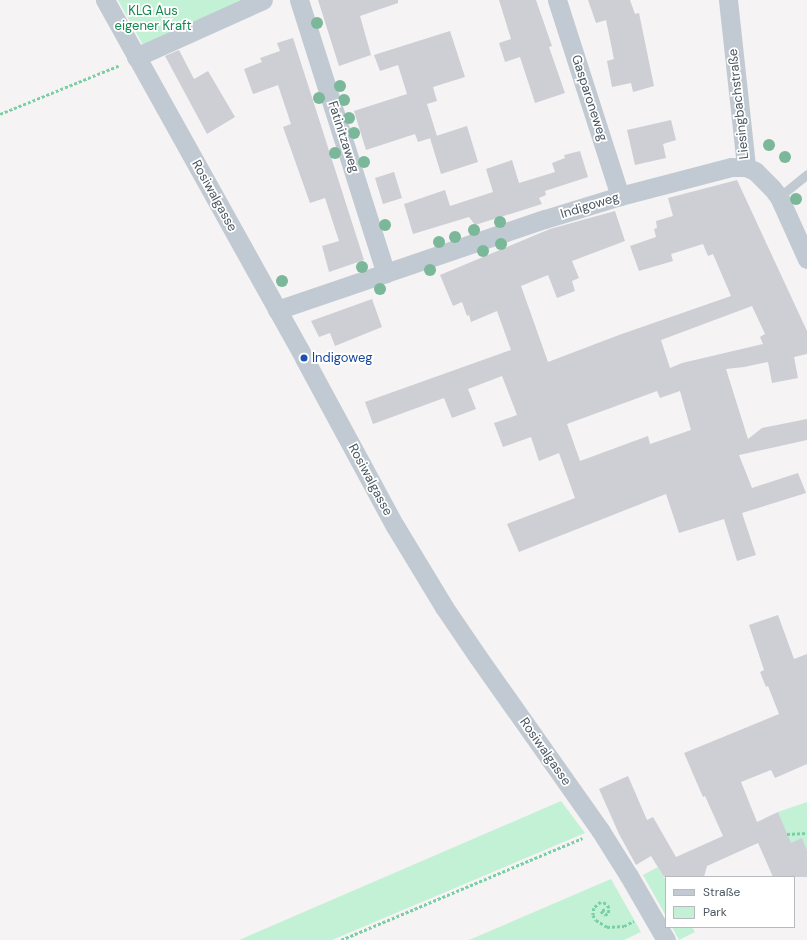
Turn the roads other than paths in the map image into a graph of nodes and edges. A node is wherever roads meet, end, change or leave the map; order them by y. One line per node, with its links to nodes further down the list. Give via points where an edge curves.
1 (105, 0): 6 (street, Rosiwalgasse)
2 (263, 0): 6 (street)
3 (299, 0): 12 (street, Fatinitzaweg)
4 (557, 0): 9 (street, Gasparoneweg)
5 (728, 0): 7 (street, Liesingbachstraße)
6 (136, 58): 13 (street, Rosiwalgasse)
7 (746, 167): 9 (street, Indigoweg, via 731,167); 10 (street, Liesingbachstraße, via 765,180)
8 (807, 174): 10 (lane)
9 (620, 196): 12 (street, Indigoweg)
10 (779, 197): 11 (street, Liesingbachstraße)
11 (807, 259)
12 (386, 274): 13 (street, Indigoweg)
13 (277, 310): 14 (street, Rosiwalgasse, via 395,526 444,607 600,830)
14 (666, 940)

